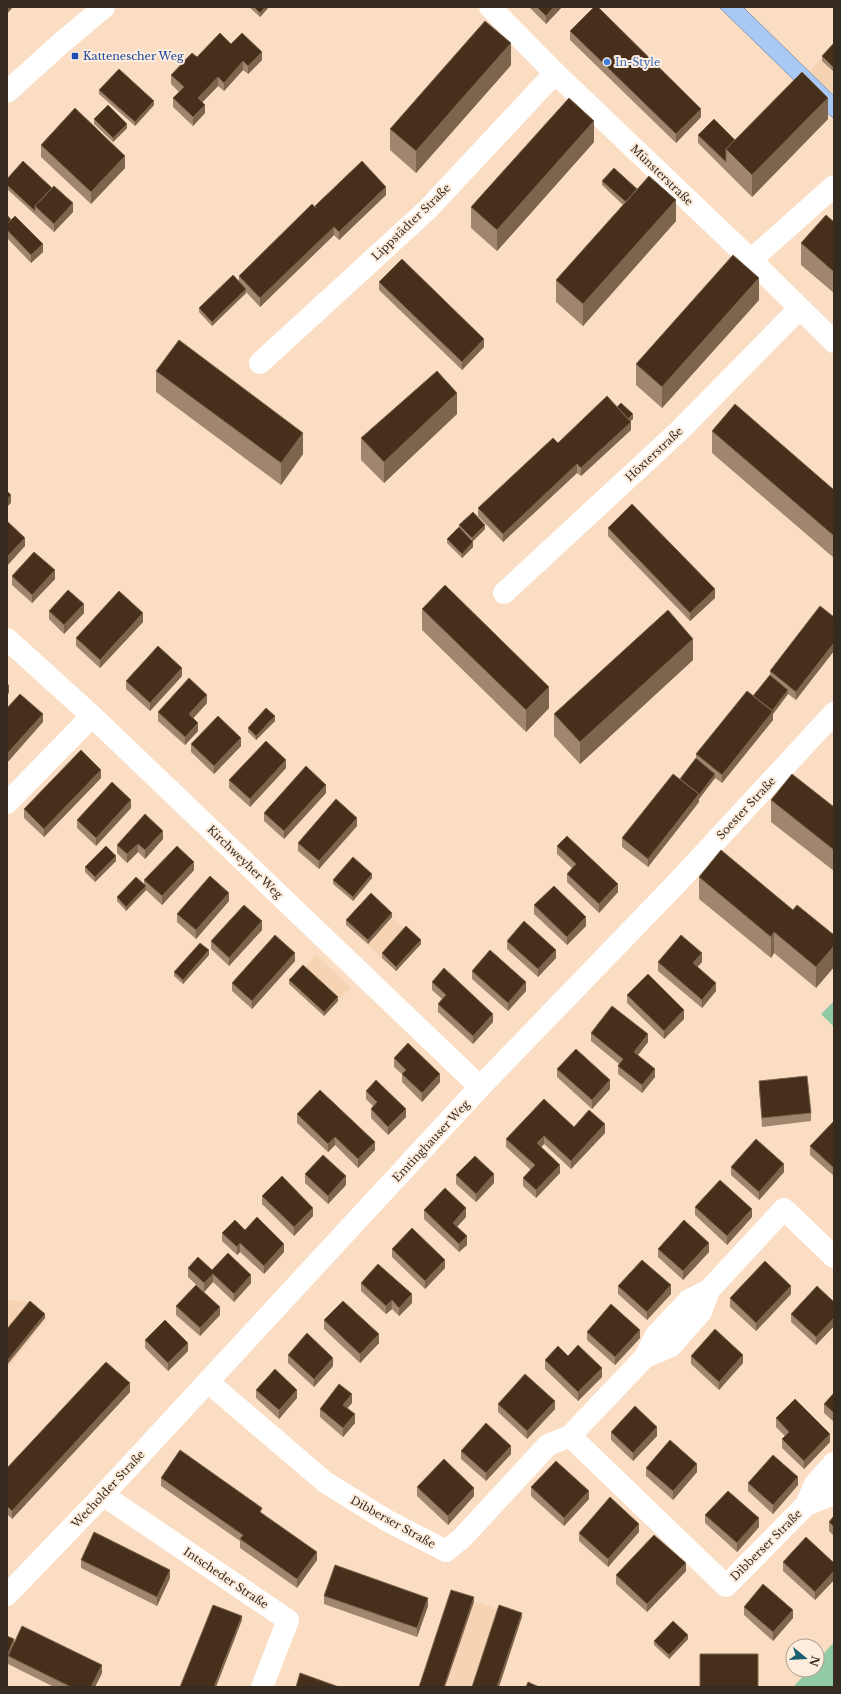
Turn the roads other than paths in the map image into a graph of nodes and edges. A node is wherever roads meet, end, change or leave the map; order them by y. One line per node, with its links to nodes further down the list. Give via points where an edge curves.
1 (104, 7): 4 (street)
2 (490, 7): 3 (street, Münsterstraße)
3 (555, 73): 6 (street, Münsterstraße); 9 (street, Lippstädter Straße, via 428,209)
4 (10, 84)
5 (834, 186): 6 (street)
6 (751, 260): 7 (street, Münsterstraße)
7 (799, 309): 8 (street, Münsterstraße); 10 (street, Höxterstraße, via 680,430)
8 (834, 342)
9 (260, 363)
10 (504, 593)
11 (7, 639): 13 (street, Kirchweyher Weg)
12 (834, 713): 15 (street, Soester Straße)
13 (92, 716): 14 (street); 16 (street, Kirchweyher Weg)
14 (7, 803)
15 (658, 903): 16 (street, Emtinghauser Weg)
16 (480, 1087): 18 (street, Emtinghauser Weg)
17 (834, 1257): 19 (street, Dibberser Straße, via 784,1209 709,1290 701,1312 671,1346 645,1357)
18 (208, 1382): 19 (street, Dibberser Straße, via 325,1482 386,1520 446,1551 462,1538 548,1445); 22 (street, Wecholder Straße)
19 (570, 1436): 23 (street, Dibberser Straße, via 726,1586)
20 (834, 1463): 23 (street, Dibberser Straße, via 815,1484)
21 (834, 1490): 23 (street, Dibberser Straße, via 829,1496)
22 (103, 1495): 24 (street, Wecholder Straße); 25 (street, Intscheder Straße, via 288,1620)
23 (806, 1505)
24 (7, 1595)
25 (262, 1687)

